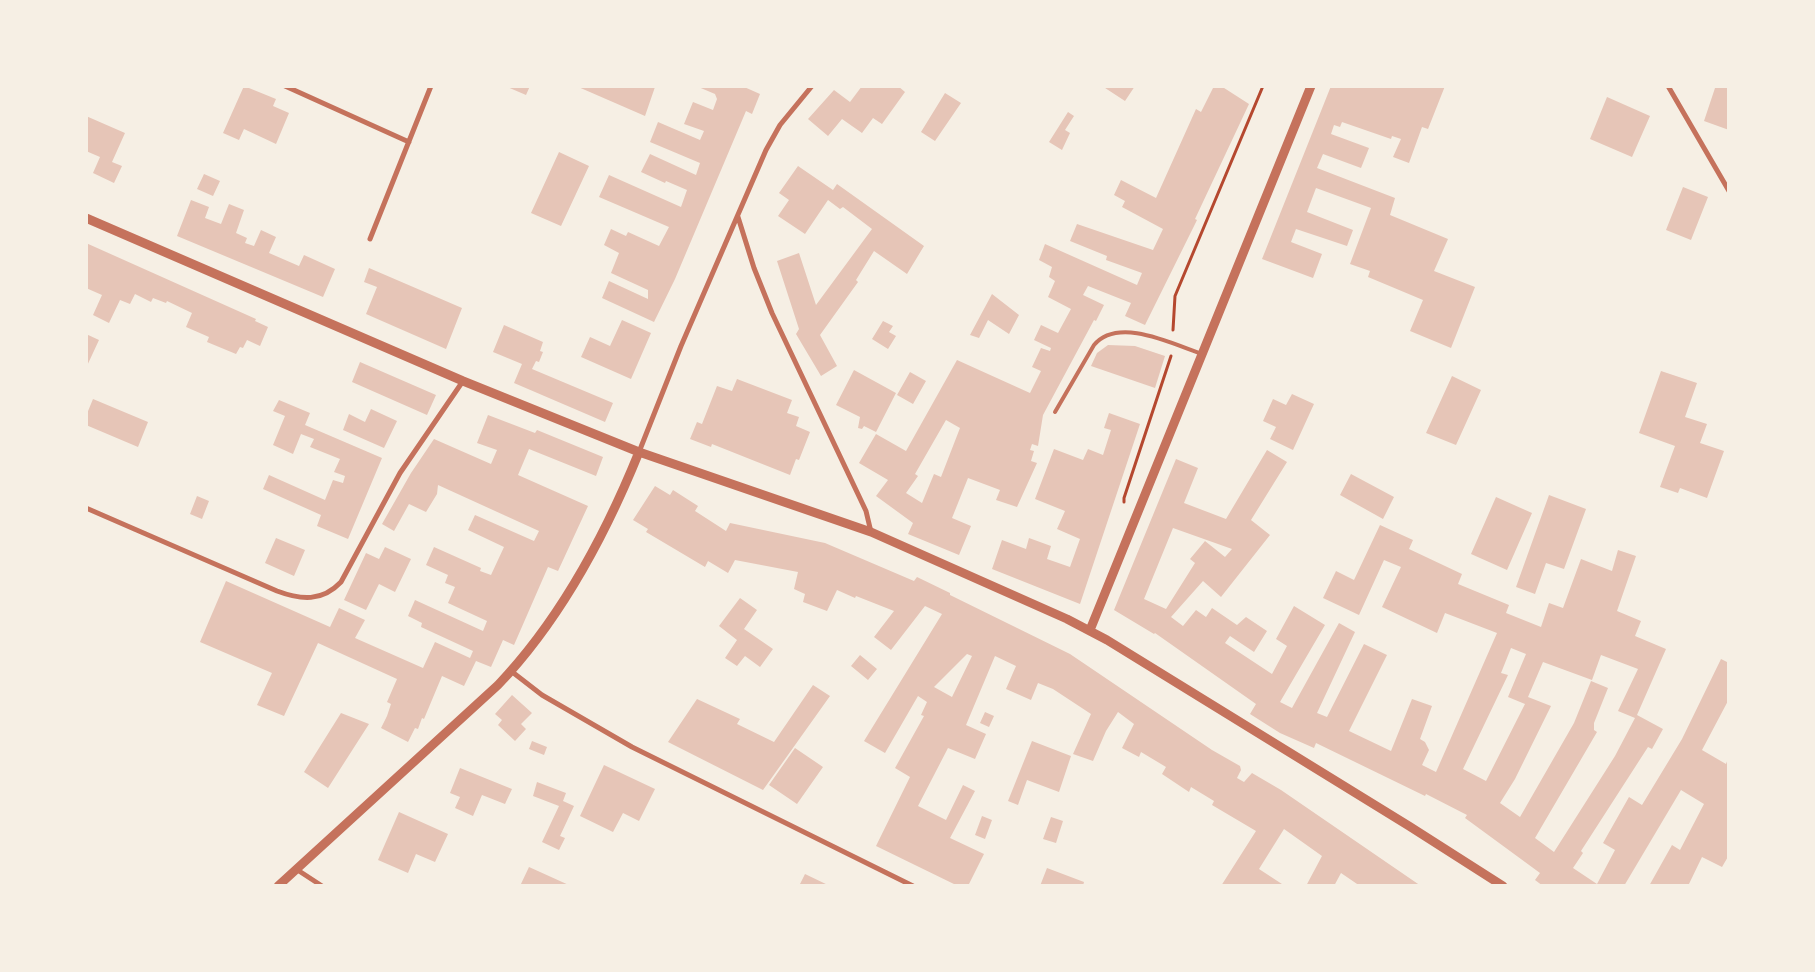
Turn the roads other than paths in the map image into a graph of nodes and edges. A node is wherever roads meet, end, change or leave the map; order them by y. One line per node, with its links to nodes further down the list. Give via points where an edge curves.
1 (285, 86): 6 (street)
2 (431, 86): 6 (street)
3 (812, 86): 8 (street, via 780,125)
4 (1311, 86): 11 (street)
5 (1668, 86): 7 (street)
6 (409, 142): 10 (street)
7 (1729, 190)
8 (738, 217): 14 (street); 16 (street, via 772,313 866,511)
9 (86, 218): 12 (street)
10 (370, 239)
11 (1202, 355): 13 (lane, via 1141,334 1119,333 1102,337 1094,345); 17 (street)
12 (463, 381): 14 (street); 15 (street, via 400,473 341,582 326,595 317,598 292,596 277,591)
13 (1055, 412)
14 (639, 452): 16 (street); 18 (street, via 579,576)
15 (86, 508)
16 (871, 532): 17 (street)
17 (1090, 630): 23 (street)
18 (511, 671): 19 (street); 22 (street, via 542,695 632,747)
19 (296, 869): 20 (street); 21 (street)
20 (278, 886)
21 (322, 886)
22 (913, 886)
23 (1503, 886)

